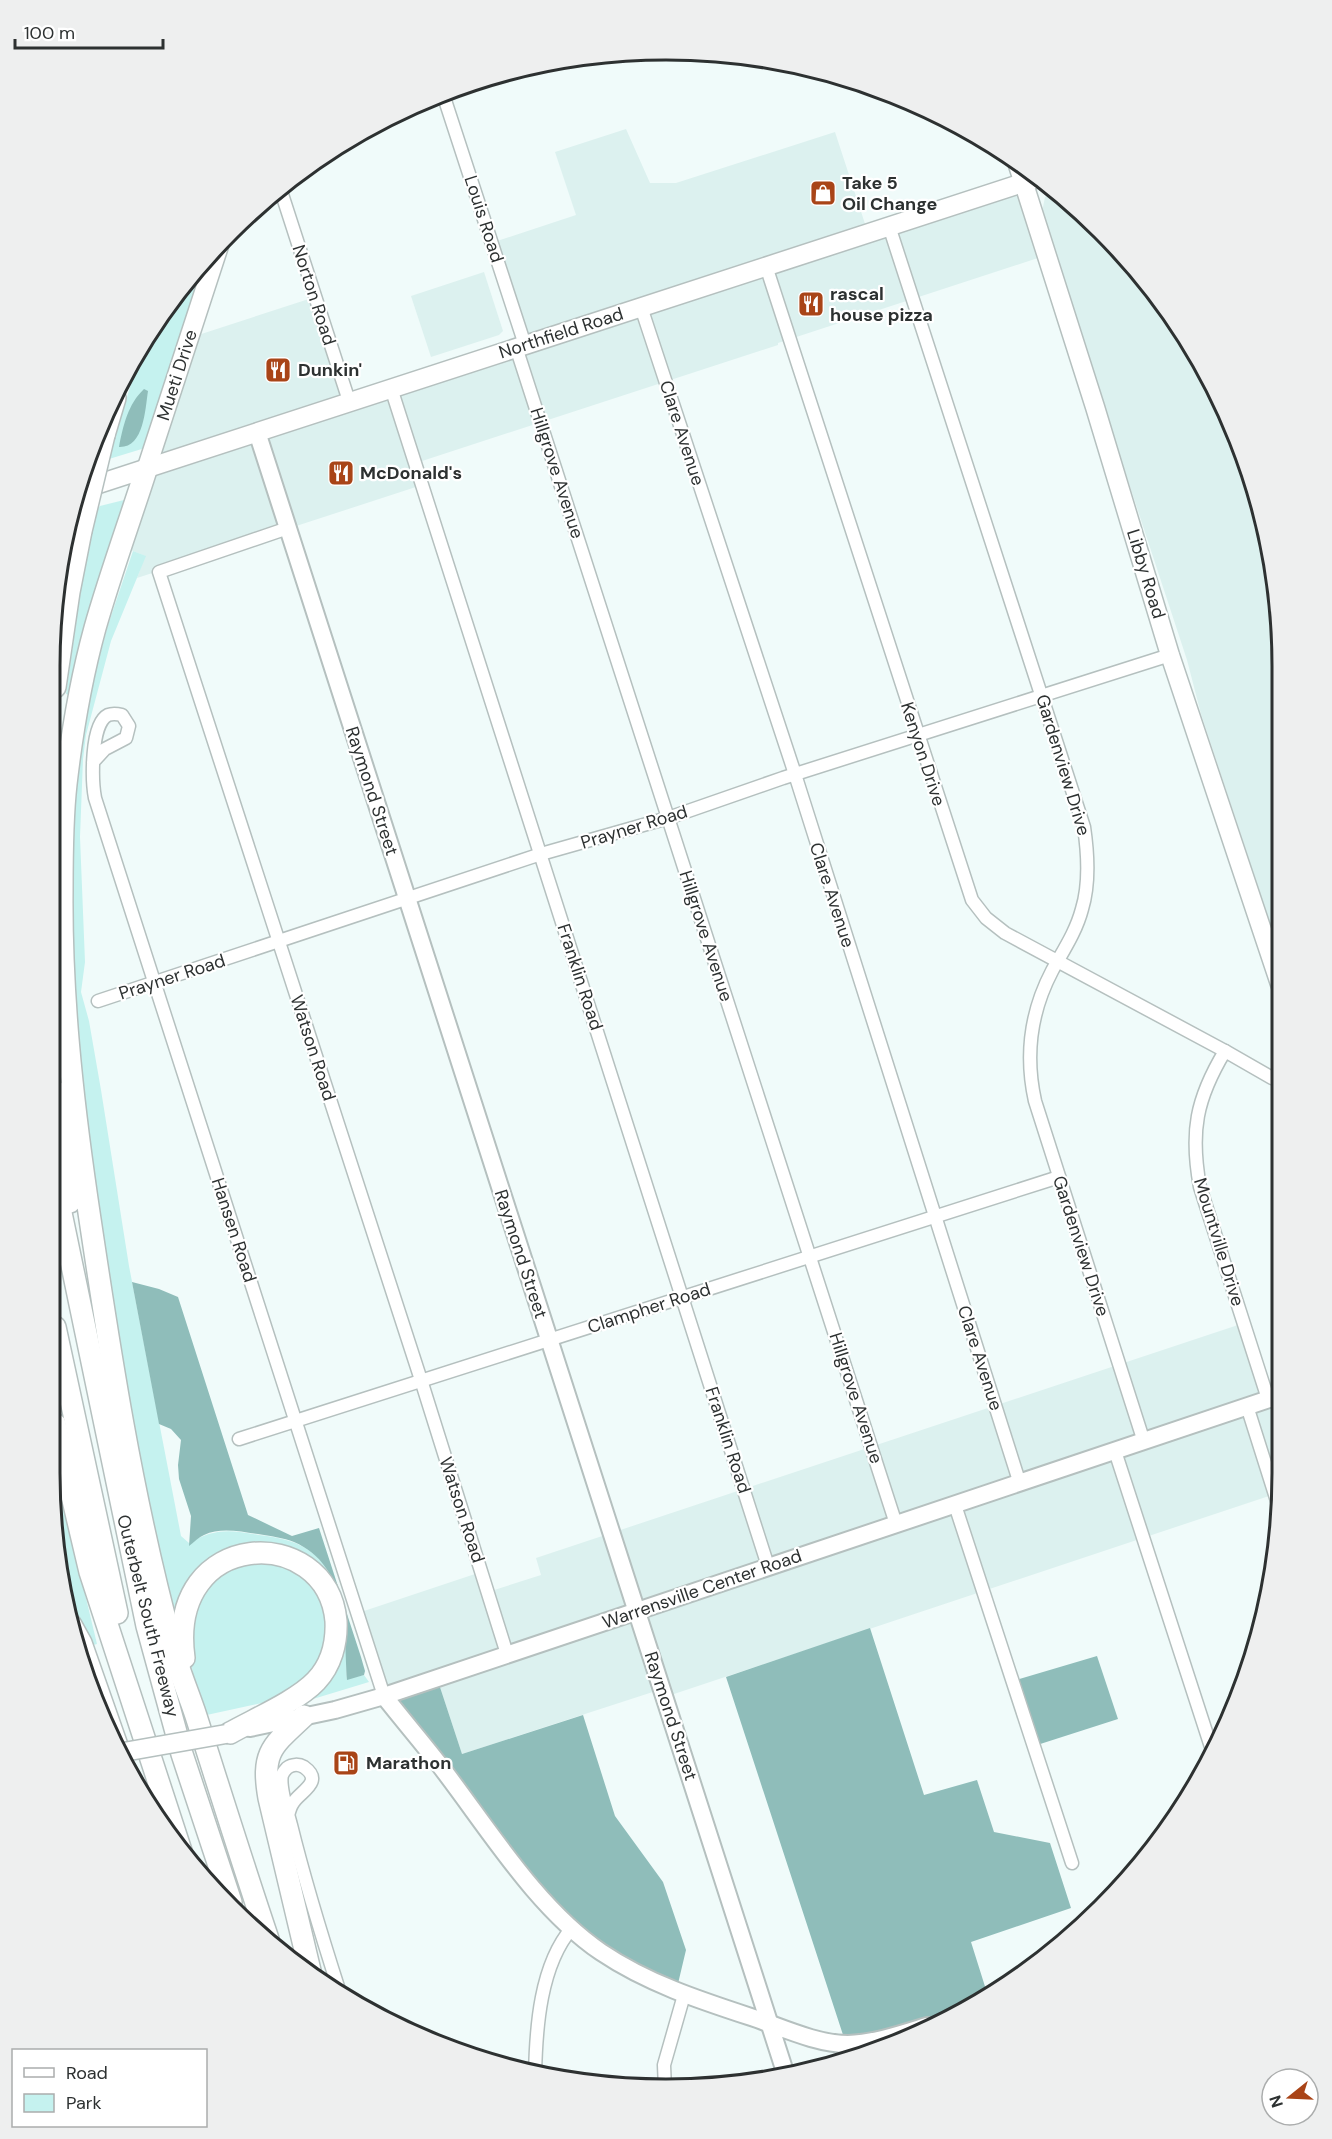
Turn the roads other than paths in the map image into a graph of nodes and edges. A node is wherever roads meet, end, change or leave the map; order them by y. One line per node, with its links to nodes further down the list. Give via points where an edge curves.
1 (446, 102): 9 (street, Louis Road)
2 (1030, 181): 5 (main road, Northfield Road)
3 (1034, 184): 18 (main road, Libby Road, via 1095,407)
4 (283, 196): 11 (street, Norton Road)
5 (889, 226): 7 (main road, Northfield Road); 19 (street, Gardenview Drive)
6 (214, 262): 14 (main road, Mueti Drive)
7 (766, 266): 8 (main road, Northfield Road); 20 (street, Kenyon Drive)
8 (641, 307): 9 (main road, Northfield Road); 22 (street, Clare Avenue)
9 (520, 346): 10 (main road, Northfield Road); 23 (street, Hillgrove Avenue)
10 (391, 388): 11 (main road, Northfield Road); 24 (street, Franklin Road)
11 (349, 402): 12 (main road, Northfield Road)
12 (257, 432): 14 (main road, Northfield Road); 16 (street, Raymond Street)
13 (101, 447): 17 (highway, bridge, via 81,531)
14 (146, 470): 15 (main road, Northfield Road); 59 (highway, via 95,627 74,723 65,787 62,853 63,976 78,1134 124,1427 158,1590)
15 (87, 488)
16 (288, 528): 25 (street, Raymond Street); 26 (street, Watson Road, via 159,572)
17 (60, 650)
18 (1170, 655): 19 (street, Prayner Road); 27 (main road, Libby Road)
19 (1042, 696): 20 (street, Prayner Road); 28 (street, Gardenview Drive, via 1078,805 1087,848 1083,909)
20 (917, 736): 22 (street, Prayner Road); 28 (street, Kenyon Drive, via 972,900 1005,933)
21 (93, 762): 29 (street, Hansen Road, via 95,798)
22 (794, 774): 23 (street, Prayner Road); 36 (street, Clare Avenue)
23 (668, 818): 24 (street, Prayner Road); 37 (street, Hillgrove Avenue)
24 (541, 855): 25 (street, Prayner Road); 38 (street, Franklin Road)
25 (408, 900): 26 (street, Prayner Road); 40 (street, Raymond Street)
26 (278, 942): 29 (street, Prayner Road); 42 (street, Watson Road)
27 (1272, 960)
28 (1058, 961): 31 (street, Kenyon Drive); 34 (street, Gardenview Drive, via 1036,1010 1029,1065 1035,1101)
29 (154, 982): 30 (street, Prayner Road); 46 (street, Hansen Road)
30 (98, 1001)
31 (1225, 1051): 32 (street, Kenyon Drive); 43 (street, Mountville Drive, via 1202,1098 1195,1160 1200,1187)
32 (1272, 1078)
33 (60, 1130): 39 (highway, Outerbelt South Freeway)
34 (1059, 1177): 36 (street, Clampher Road); 48 (street, Gardenview Drive)
35 (60, 1207): 39 (highway, Outerbelt South Freeway)
36 (934, 1216): 37 (street, Clampher Road); 52 (street, Clare Avenue)
37 (810, 1257): 38 (street, Clampher Road); 54 (street, Hillgrove Avenue)
38 (683, 1297): 40 (street, Clampher Road); 55 (street, Franklin Road)
39 (85, 1324): 68 (highway, Outerbelt South Freeway, via 147,1626 182,1754)
40 (549, 1340): 42 (street, Clampher Road); 56 (street, Raymond Street)
41 (60, 1350): 61 (highway, Outerbelt South Freeway)
42 (421, 1380): 46 (street, Clampher Road); 57 (street, Watson Road)
43 (1272, 1395)
44 (1272, 1398): 45 (street, Warrensville Center Road)
45 (1247, 1406): 48 (street, Warrensville Center Road); 51 (street)
46 (296, 1421): 47 (street, Clampher Road); 58 (street, Hansen Road)
47 (238, 1439)
48 (1144, 1442): 50 (street, Warrensville Center Road)
49 (60, 1445): 61 (highway, Outerbelt South Freeway, via 90,1572)
50 (1115, 1451): 52 (street, Warrensville Center Road); 63 (street)
51 (1272, 1482)
52 (1020, 1484): 53 (street, Warrensville Center Road)
53 (955, 1504): 54 (street, Warrensville Center Road); 67 (street)
54 (896, 1524): 55 (street, Warrensville Center Road)
55 (768, 1566): 56 (street, Warrensville Center Road)
56 (636, 1611): 57 (street, Warrensville Center Road); 74 (street, Raymond Street)
57 (507, 1654): 58 (street, Warrensville Center Road)
58 (384, 1696): 60 (street, Warrensville Center Road); 70 (street, via 536,1892)
59 (195, 1714): 62 (highway, via 183,1628 189,1600 201,1579 219,1564 245,1554 270,1553 300,1563 329,1598 336,1629 332,1654 322,1673 305,1690); 69 (highway)
60 (304, 1716): 62 (street, Warrensville Center Road); 71 (highway, via 276,1743 265,1770)
61 (142, 1727): 66 (highway, Outerbelt South Freeway)
62 (228, 1733): 64 (main road, Warrensville Center Road, bridge)
63 (1209, 1742)
64 (128, 1751)
65 (288, 1816): 72 (street)
66 (173, 1825)
67 (1072, 1863)
68 (228, 1892)
69 (264, 1927)
70 (572, 1928): 73 (street, via 621,1965); 76 (street, via 550,1970 538,2013)
71 (308, 1962)
72 (336, 1981)
73 (684, 1995): 74 (street); 78 (street, via 664,2065)
74 (769, 2023): 75 (street, via 846,2044); 77 (street, Raymond Street)
75 (880, 2040)
76 (536, 2064)
77 (783, 2067)
78 (665, 2079)

